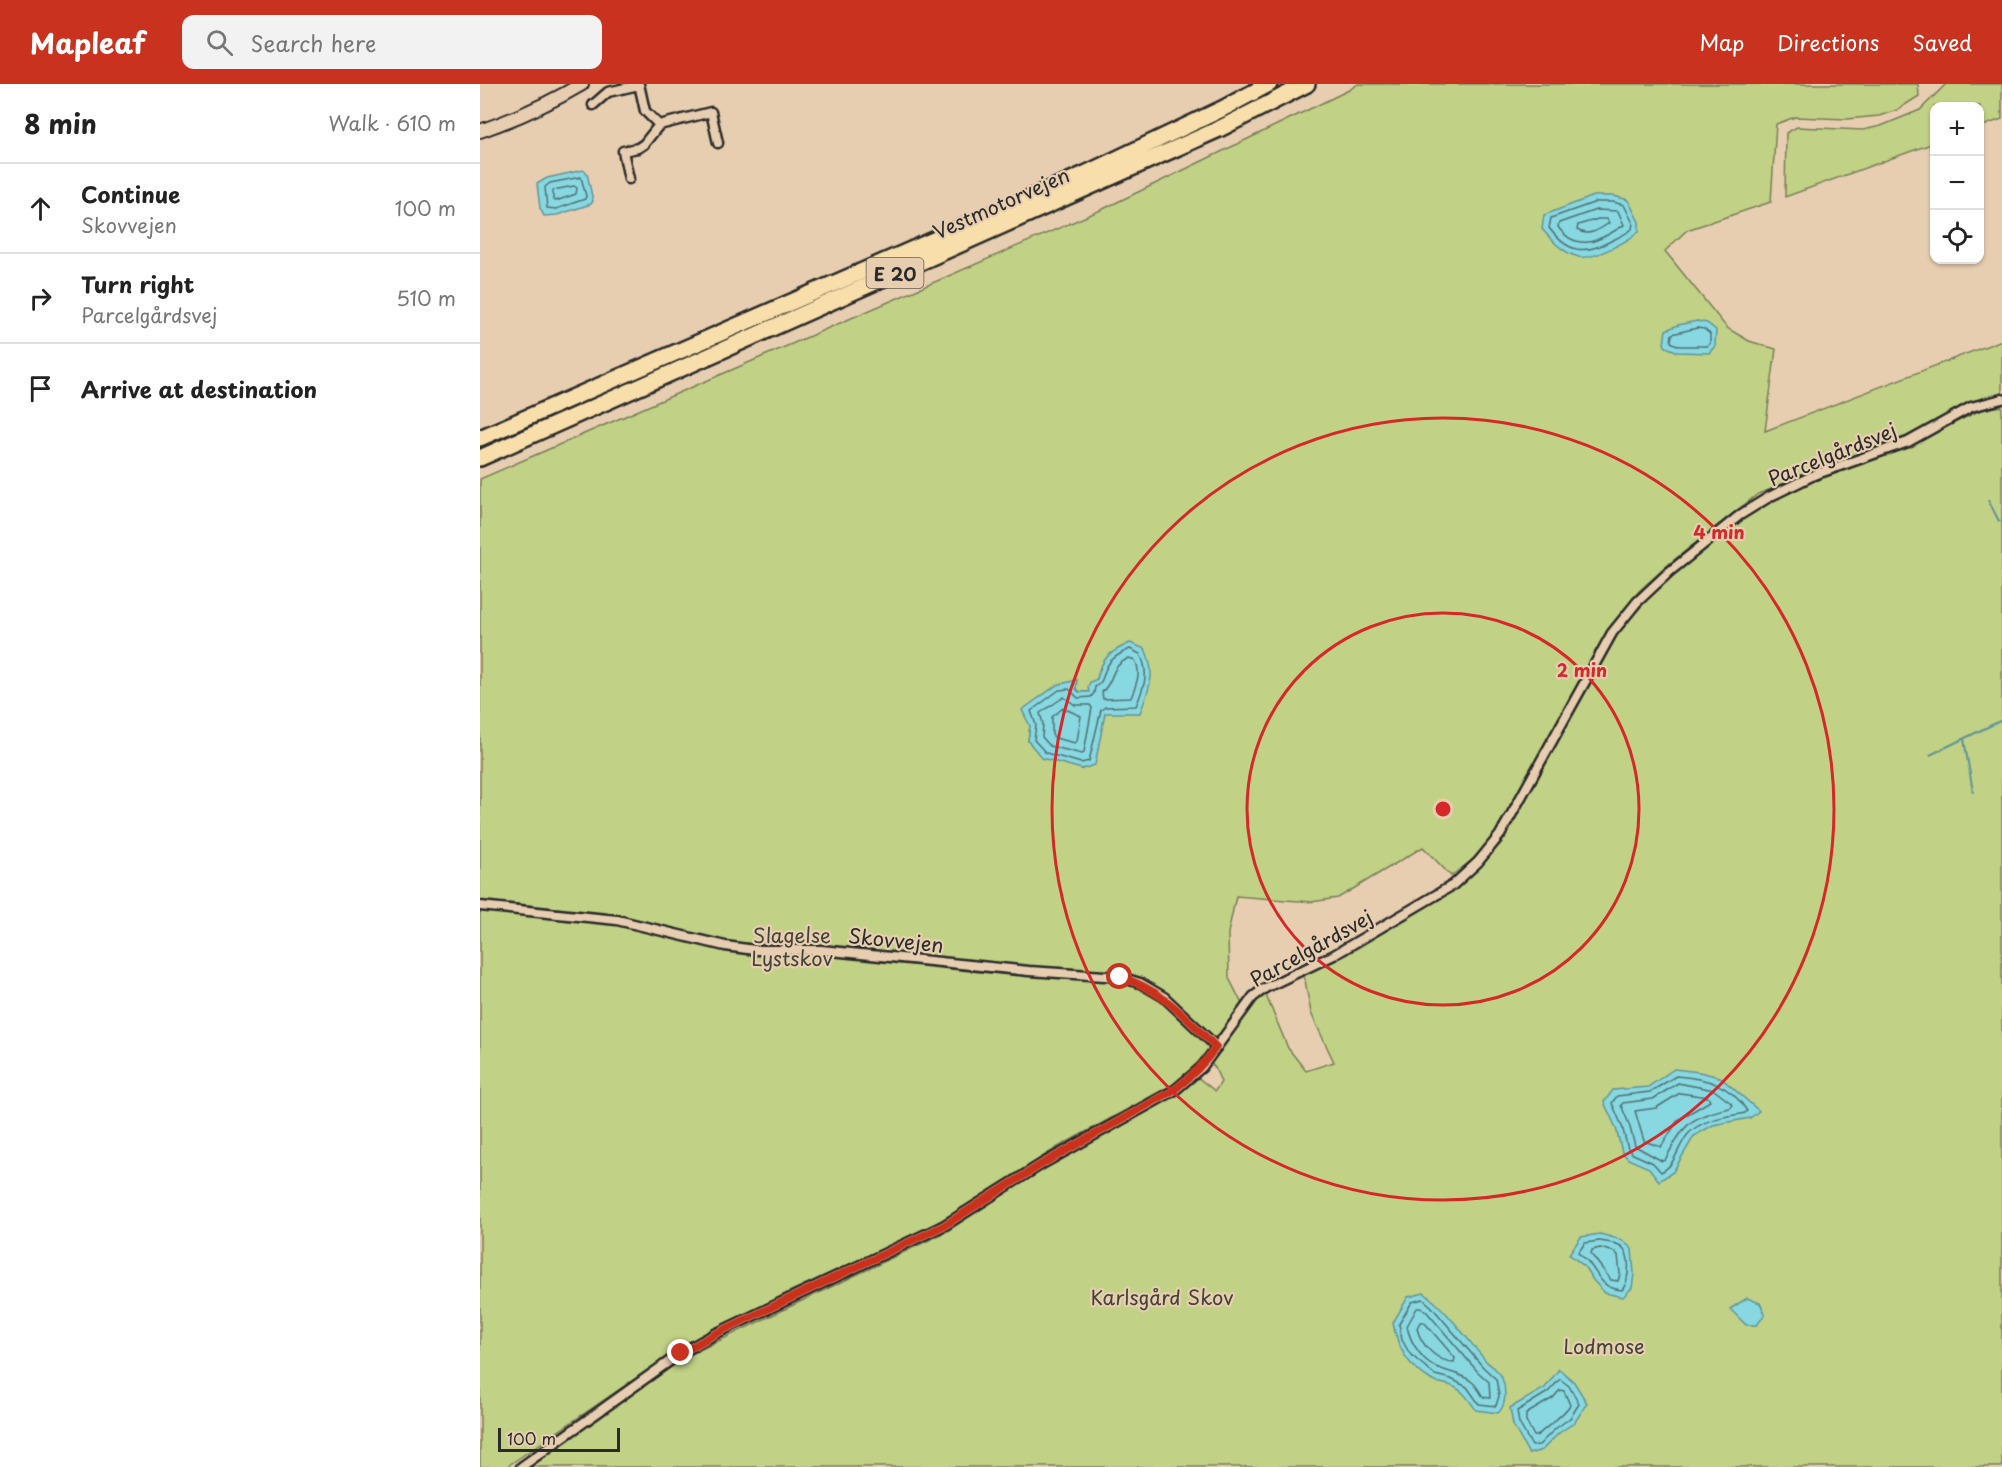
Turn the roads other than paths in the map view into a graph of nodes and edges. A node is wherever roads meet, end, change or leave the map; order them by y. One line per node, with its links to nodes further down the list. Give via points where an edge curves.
1 (582, 84): 7 (main road, via 540,107)
2 (639, 84): 5 (street, via 608,92); 6 (street, via 645,111)
3 (1269, 84): 11 (highway, Vestmotorvejen / E 20, via 1085,174)
4 (1307, 84): 12 (highway, Vestmotorvejen / E 20, via 1219,129)
5 (593, 105)
6 (659, 125): 8 (street, via 711,112); 9 (street, via 644,144 623,151)
7 (480, 130)
8 (717, 143)
9 (629, 179)
10 (2002, 399): 14 (street, Parcelgårdsvej, via 1971,408 1908,442 1814,475 1769,497 1669,572 1612,633 1500,835 1478,862 1453,885 1354,943 1265,988 1253,997)
11 (480, 438)
12 (480, 458)
13 (480, 906): 14 (street, Skovvejen, via 617,920 755,950 821,950 1120,977 1140,983 1164,998)
14 (1216, 1047): 15 (street, Parcelgårdsvej, via 1202,1067 1174,1090 1042,1164 945,1225 681,1353)
15 (521, 1467)

